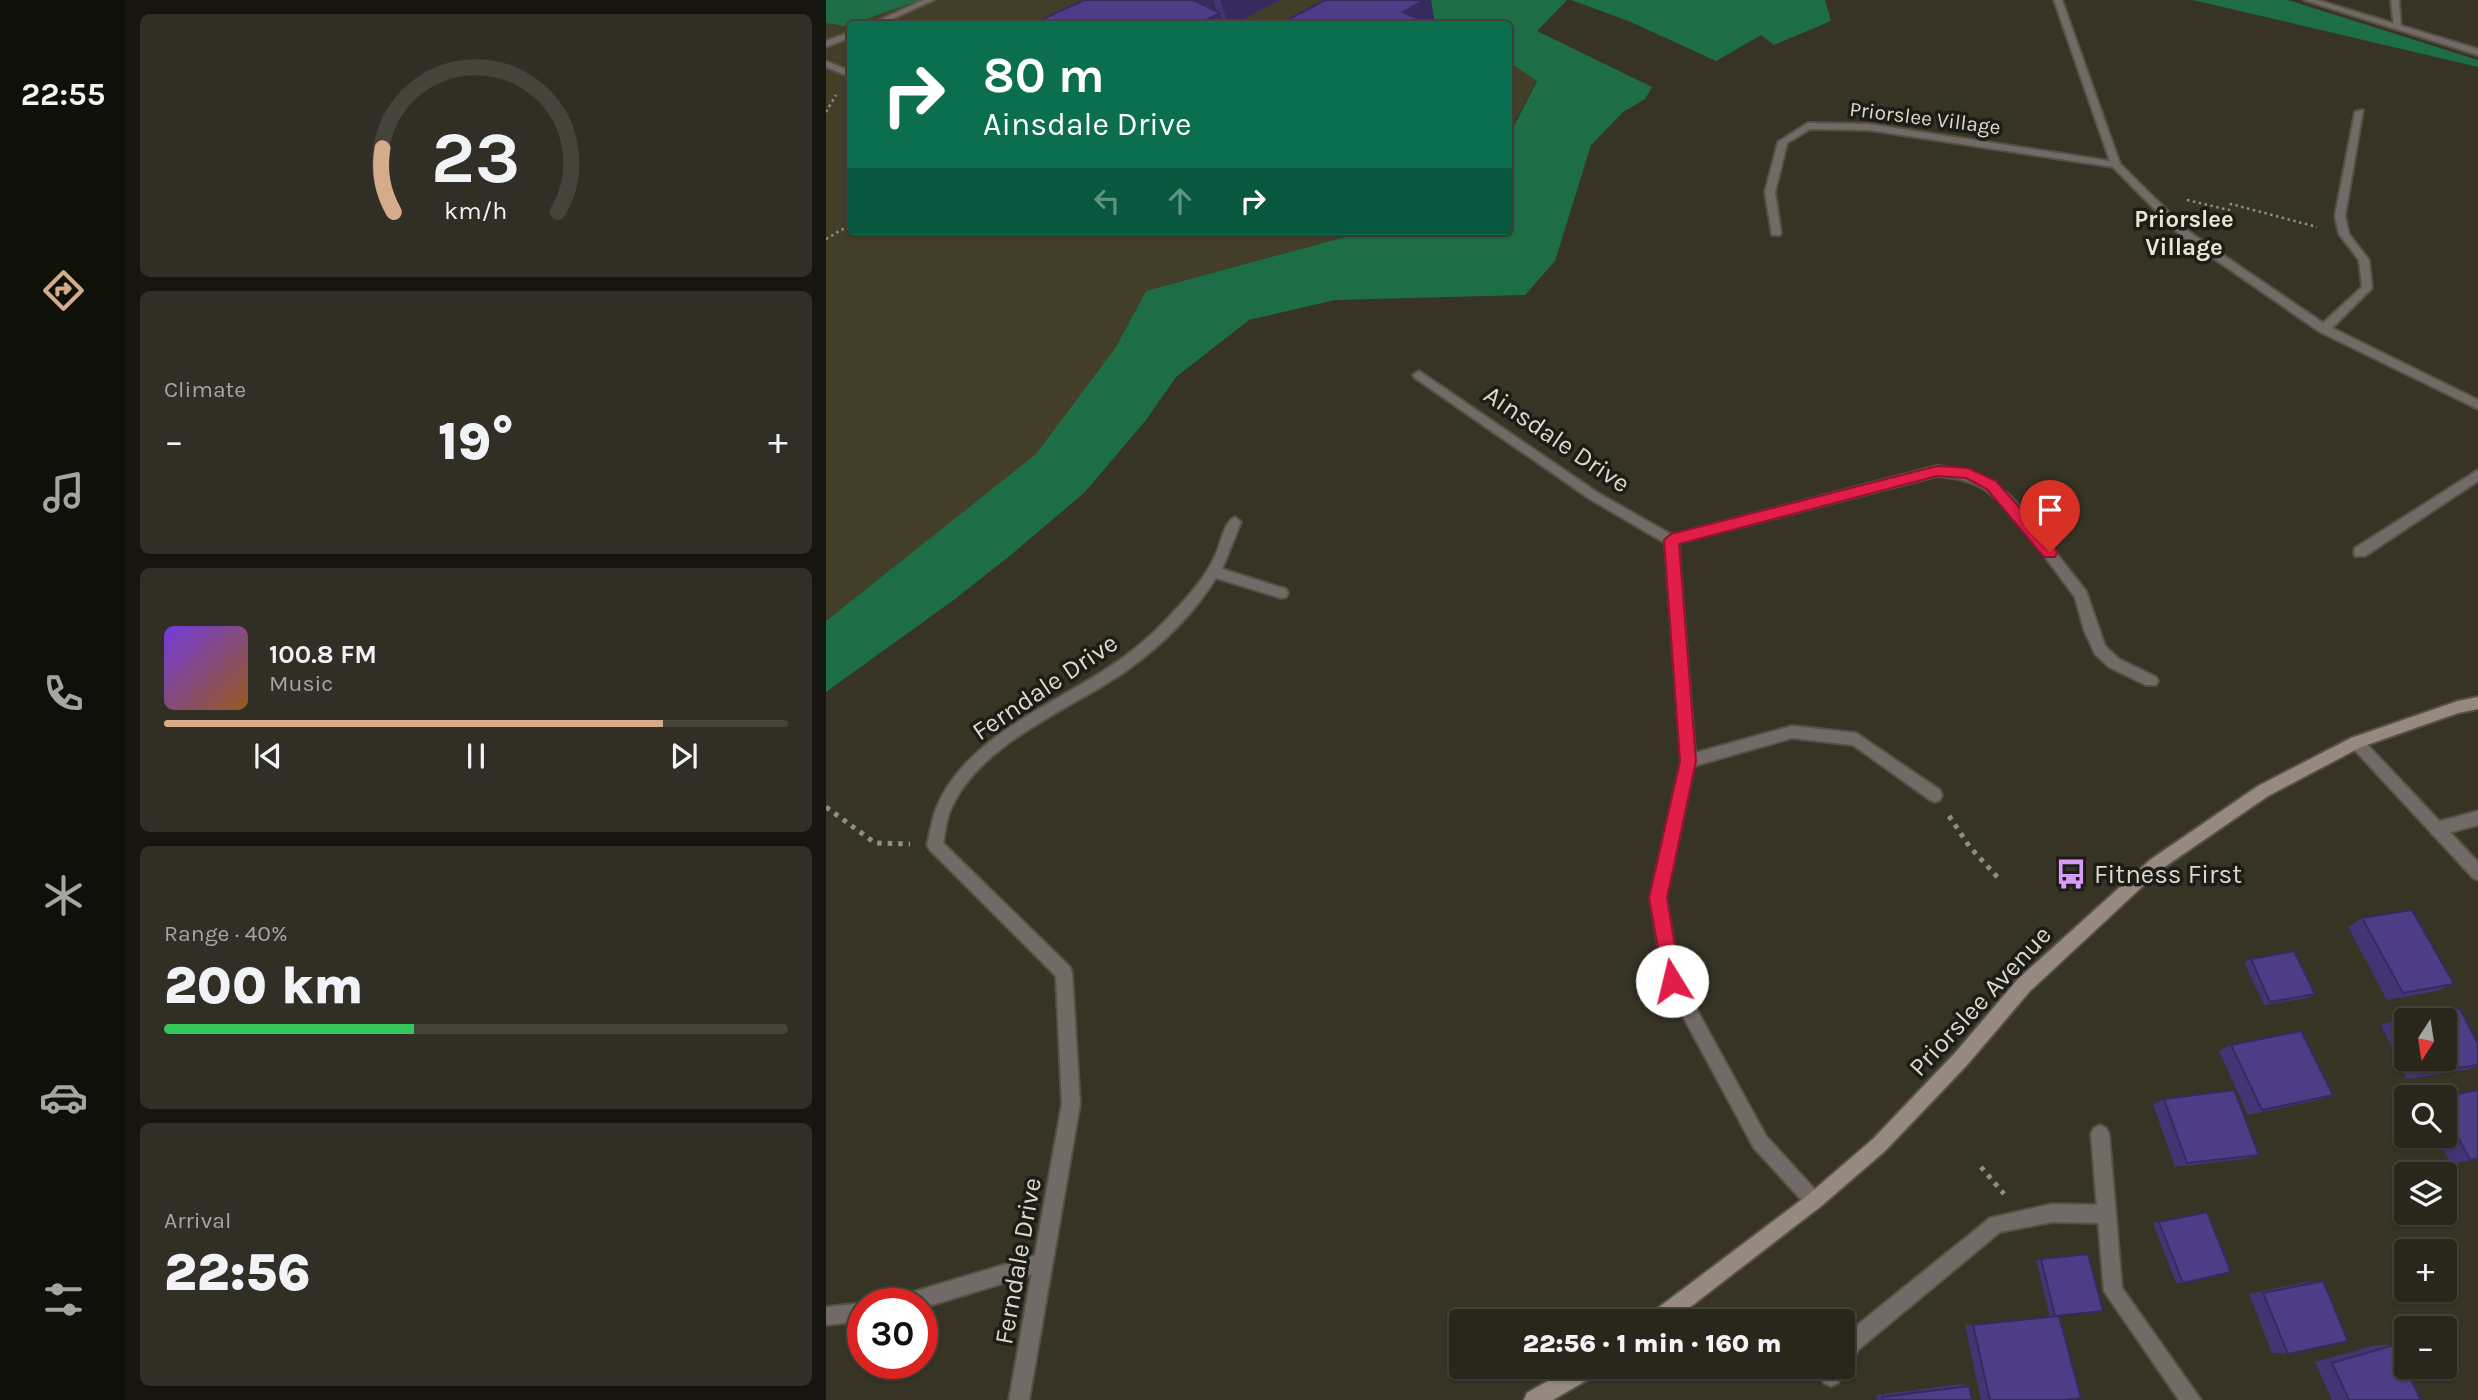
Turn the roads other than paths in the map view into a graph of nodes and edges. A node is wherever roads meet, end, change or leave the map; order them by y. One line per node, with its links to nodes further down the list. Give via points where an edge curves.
1 (930, 0): 5 (street)
2 (2058, 0): 13 (street)
3 (2308, 0): 6 (street)
4 (2395, 0): 6 (street)
5 (882, 21)
6 (2398, 28): 9 (street)
7 (847, 36): 8 (street)
8 (826, 44)
9 (2478, 52)
10 (826, 64): 11 (street)
11 (847, 73)
12 (2360, 112): 15 (street, via 2340,216 2344,234 2364,260 2367,288)
13 (2116, 165): 14 (street, Priorslee Village, via 1869,127 1808,126 1783,142 1770,192); 15 (street, via 2184,233)
14 (1776, 233)
15 (2323, 329): 17 (street)
16 (1419, 375): 20 (street, Ainsdale Drive, via 1594,496)
17 (2478, 405)
18 (2478, 475): 21 (street)
19 (1235, 522): 22 (street, Ferndale Drive)
20 (1671, 540): 24 (street, via 1937,471 1968,473 1992,485 2081,595 2100,650 2114,663); 27 (street)
21 (2360, 552)
22 (1214, 572): 23 (street); 35 (street, Ferndale Drive, via 1146,648 1105,680 1065,700 988,752 951,793 936,824 935,845 1064,972 1071,1104)
23 (1281, 593)
24 (2151, 681)
25 (2478, 703): 26 (street, Priorslee Avenue)
26 (2356, 741): 30 (street); 33 (street, Priorslee Avenue, via 2263,791 2155,865 2024,985 1879,1145)
27 (1688, 761): 28 (street, via 1792,732 1856,740); 33 (street, via 1658,898 1672,981 1760,1142)
28 (1935, 795)
29 (2478, 818): 30 (street)
30 (2437, 829): 31 (street)
31 (2478, 873)
32 (2100, 1133): 34 (street)
33 (1814, 1200): 37 (street, Priorslee Avenue)
34 (2107, 1214): 40 (street, via 2052,1213 1996,1224); 44 (street, via 2113,1291)
35 (1043, 1262): 36 (street); 42 (street, Ferndale Drive)
36 (938, 1294)
37 (1673, 1309)
38 (847, 1313): 39 (street)
39 (826, 1316)
40 (1855, 1340)
41 (1570, 1379): 43 (street)
42 (1019, 1400)
43 (1534, 1400)
44 (2191, 1400)

